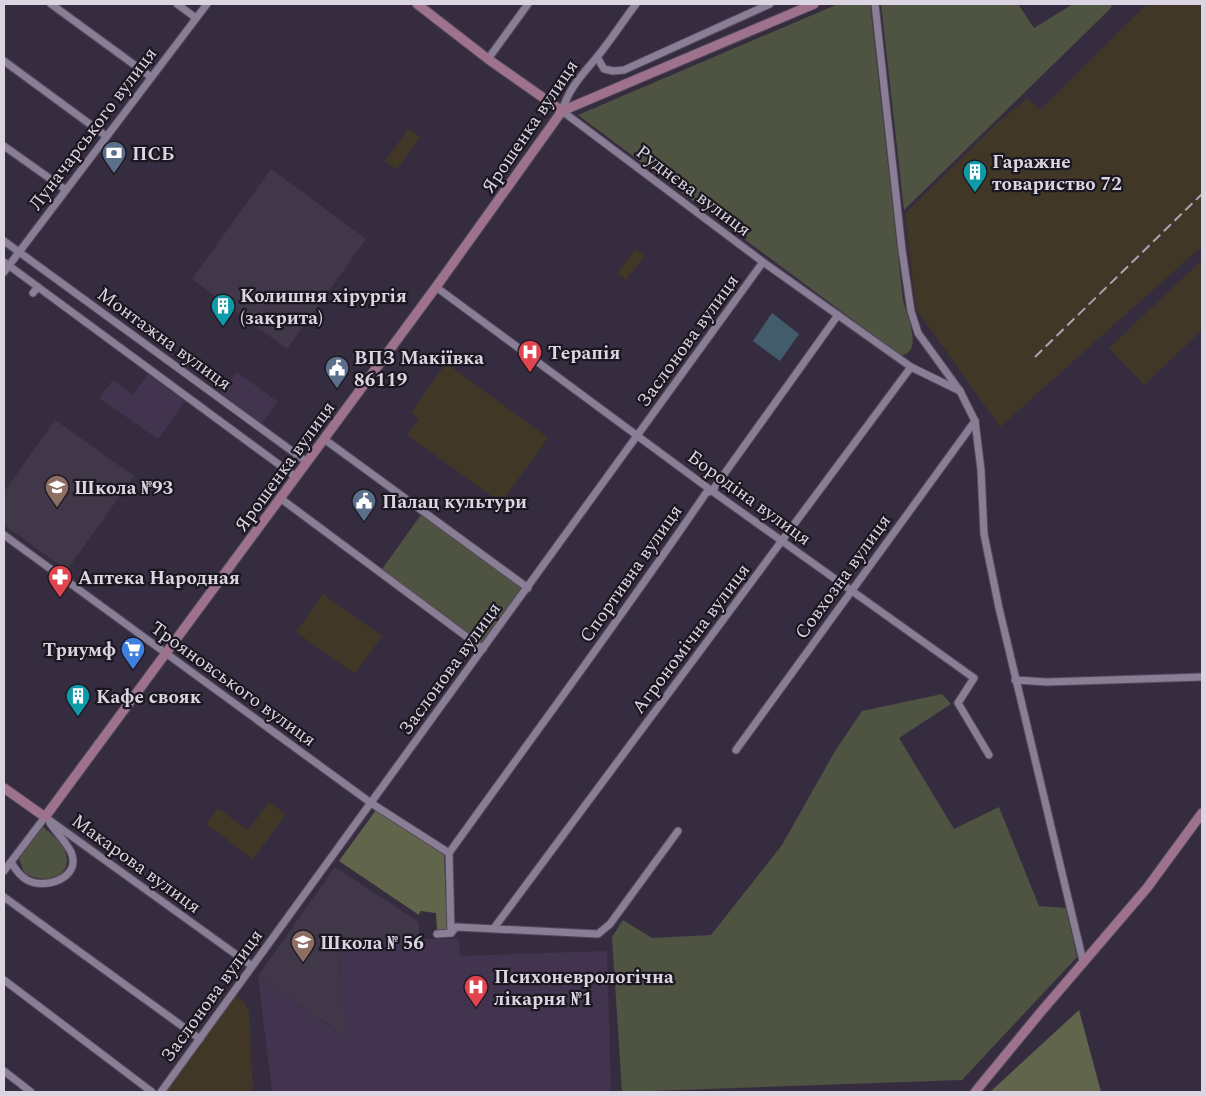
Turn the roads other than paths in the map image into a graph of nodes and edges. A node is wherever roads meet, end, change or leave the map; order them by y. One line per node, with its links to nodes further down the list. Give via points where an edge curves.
1 (51, 4): 14 (street)
2 (177, 4): 10 (street)
3 (207, 4): 10 (street, Луначарського вулиця)
4 (419, 4): 12 (street, Руднєва вулиця)
5 (528, 4): 12 (street)
6 (636, 4): 11 (street, Ярошенка вулиця)
7 (770, 4): 11 (street, via 624,70 604,69)
8 (814, 4): 15 (street)
9 (875, 4): 26 (street, via 913,321 926,345)
10 (196, 18): 14 (street, Луначарського вулиця)
11 (597, 57): 15 (street, Ярошенка вулиця, via 568,92)
12 (488, 59): 15 (street, Руднєва вулиця)
13 (4, 61): 16 (street)
14 (151, 77): 16 (street, Луначарського вулиця)
15 (562, 111): 21 (street, Руднєва вулиця); 23 (street, Ярошенка вулиця)
16 (106, 136): 18 (street, Луначарського вулиця)
17 (4, 146): 18 (street)
18 (66, 190): 20 (street, Луначарського вулиця)
19 (4, 241): 20 (street, Монтажна вулиця)
20 (19, 252): 22 (street, Луначарського вулиця); 30 (street, Монтажна вулиця)
21 (764, 262): 24 (street, Руднєва вулиця); 28 (street, Заслонова вулиця)
22 (5, 266): 31 (street, Монтажна вулиця)
23 (436, 287): 28 (street, Бородіна вулиця); 29 (street, Ярошенка вулиця)
24 (838, 315): 25 (street, Руднєва вулиця); 32 (street, Спортивна вулиця)
25 (911, 367): 26 (street, Руднєва вулиця); 35 (street, Агрономічна вулиця)
26 (960, 391): 27 (street)
27 (975, 421): 37 (street, Совхозна вулиця); 41 (street, via 984,534)
28 (638, 435): 32 (street, Бородіна вулиця); 36 (street, Заслонова вулиця)
29 (324, 439): 30 (street, Ярошенка вулиця); 36 (street)
30 (307, 462): 31 (street, Ярошенка вулиця)
31 (296, 477): 33 (street, Ярошенка вулиця)
32 (712, 491): 35 (street, Бородіна вулиця); 49 (street, Спортивна вулиця, via 706,493 628,608)
33 (280, 498): 38 (street); 39 (street, Ярошенка вулиця)
34 (4, 535): 39 (street, Трояновського вулиця)
35 (783, 541): 37 (street, Бородіна вулиця); 53 (street, Агрономічна вулиця)
36 (528, 588): 38 (street, Заслонова вулиця)
37 (852, 591): 42 (street, Совхозна вулиця); 43 (street, Бородіна вулиця, via 974,678 958,703)
38 (483, 649): 45 (street, Заслонова вулиця)
39 (167, 653): 45 (street, Трояновського вулиця); 47 (street, Ярошенка вулиця)
40 (1202, 677): 41 (street)
41 (1015, 680): 56 (street)
42 (736, 750)
43 (989, 755)
44 (4, 788): 47 (street, Макарова вулиця)
45 (371, 803): 49 (street, Трояновського вулиця); 57 (street, Заслонова вулиця)
46 (1202, 813): 56 (street, via 1147,888)
47 (45, 817): 50 (street, Ярошенка вулиця); 50 (street, via 71,853 66,874 54,883 38,884 22,877); 57 (street, Макарова вулиця)
48 (678, 831): 53 (street, via 610,924 598,934)
49 (449, 853): 54 (street)
50 (10, 862): 51 (street, Ярошенка вулиця)
51 (4, 871)
52 (4, 897): 59 (street)
53 (494, 928): 54 (street, via 456,927)
54 (451, 933): 55 (street)
55 (437, 934)
56 (1083, 961): 64 (street)
57 (252, 966): 59 (street, Заслонова вулиця)
58 (4, 980): 62 (street)
59 (200, 1039): 63 (street, Заслонова вулиця)
60 (4, 1071): 61 (street)
61 (31, 1092)
62 (152, 1092)
63 (161, 1092)
64 (975, 1092)

